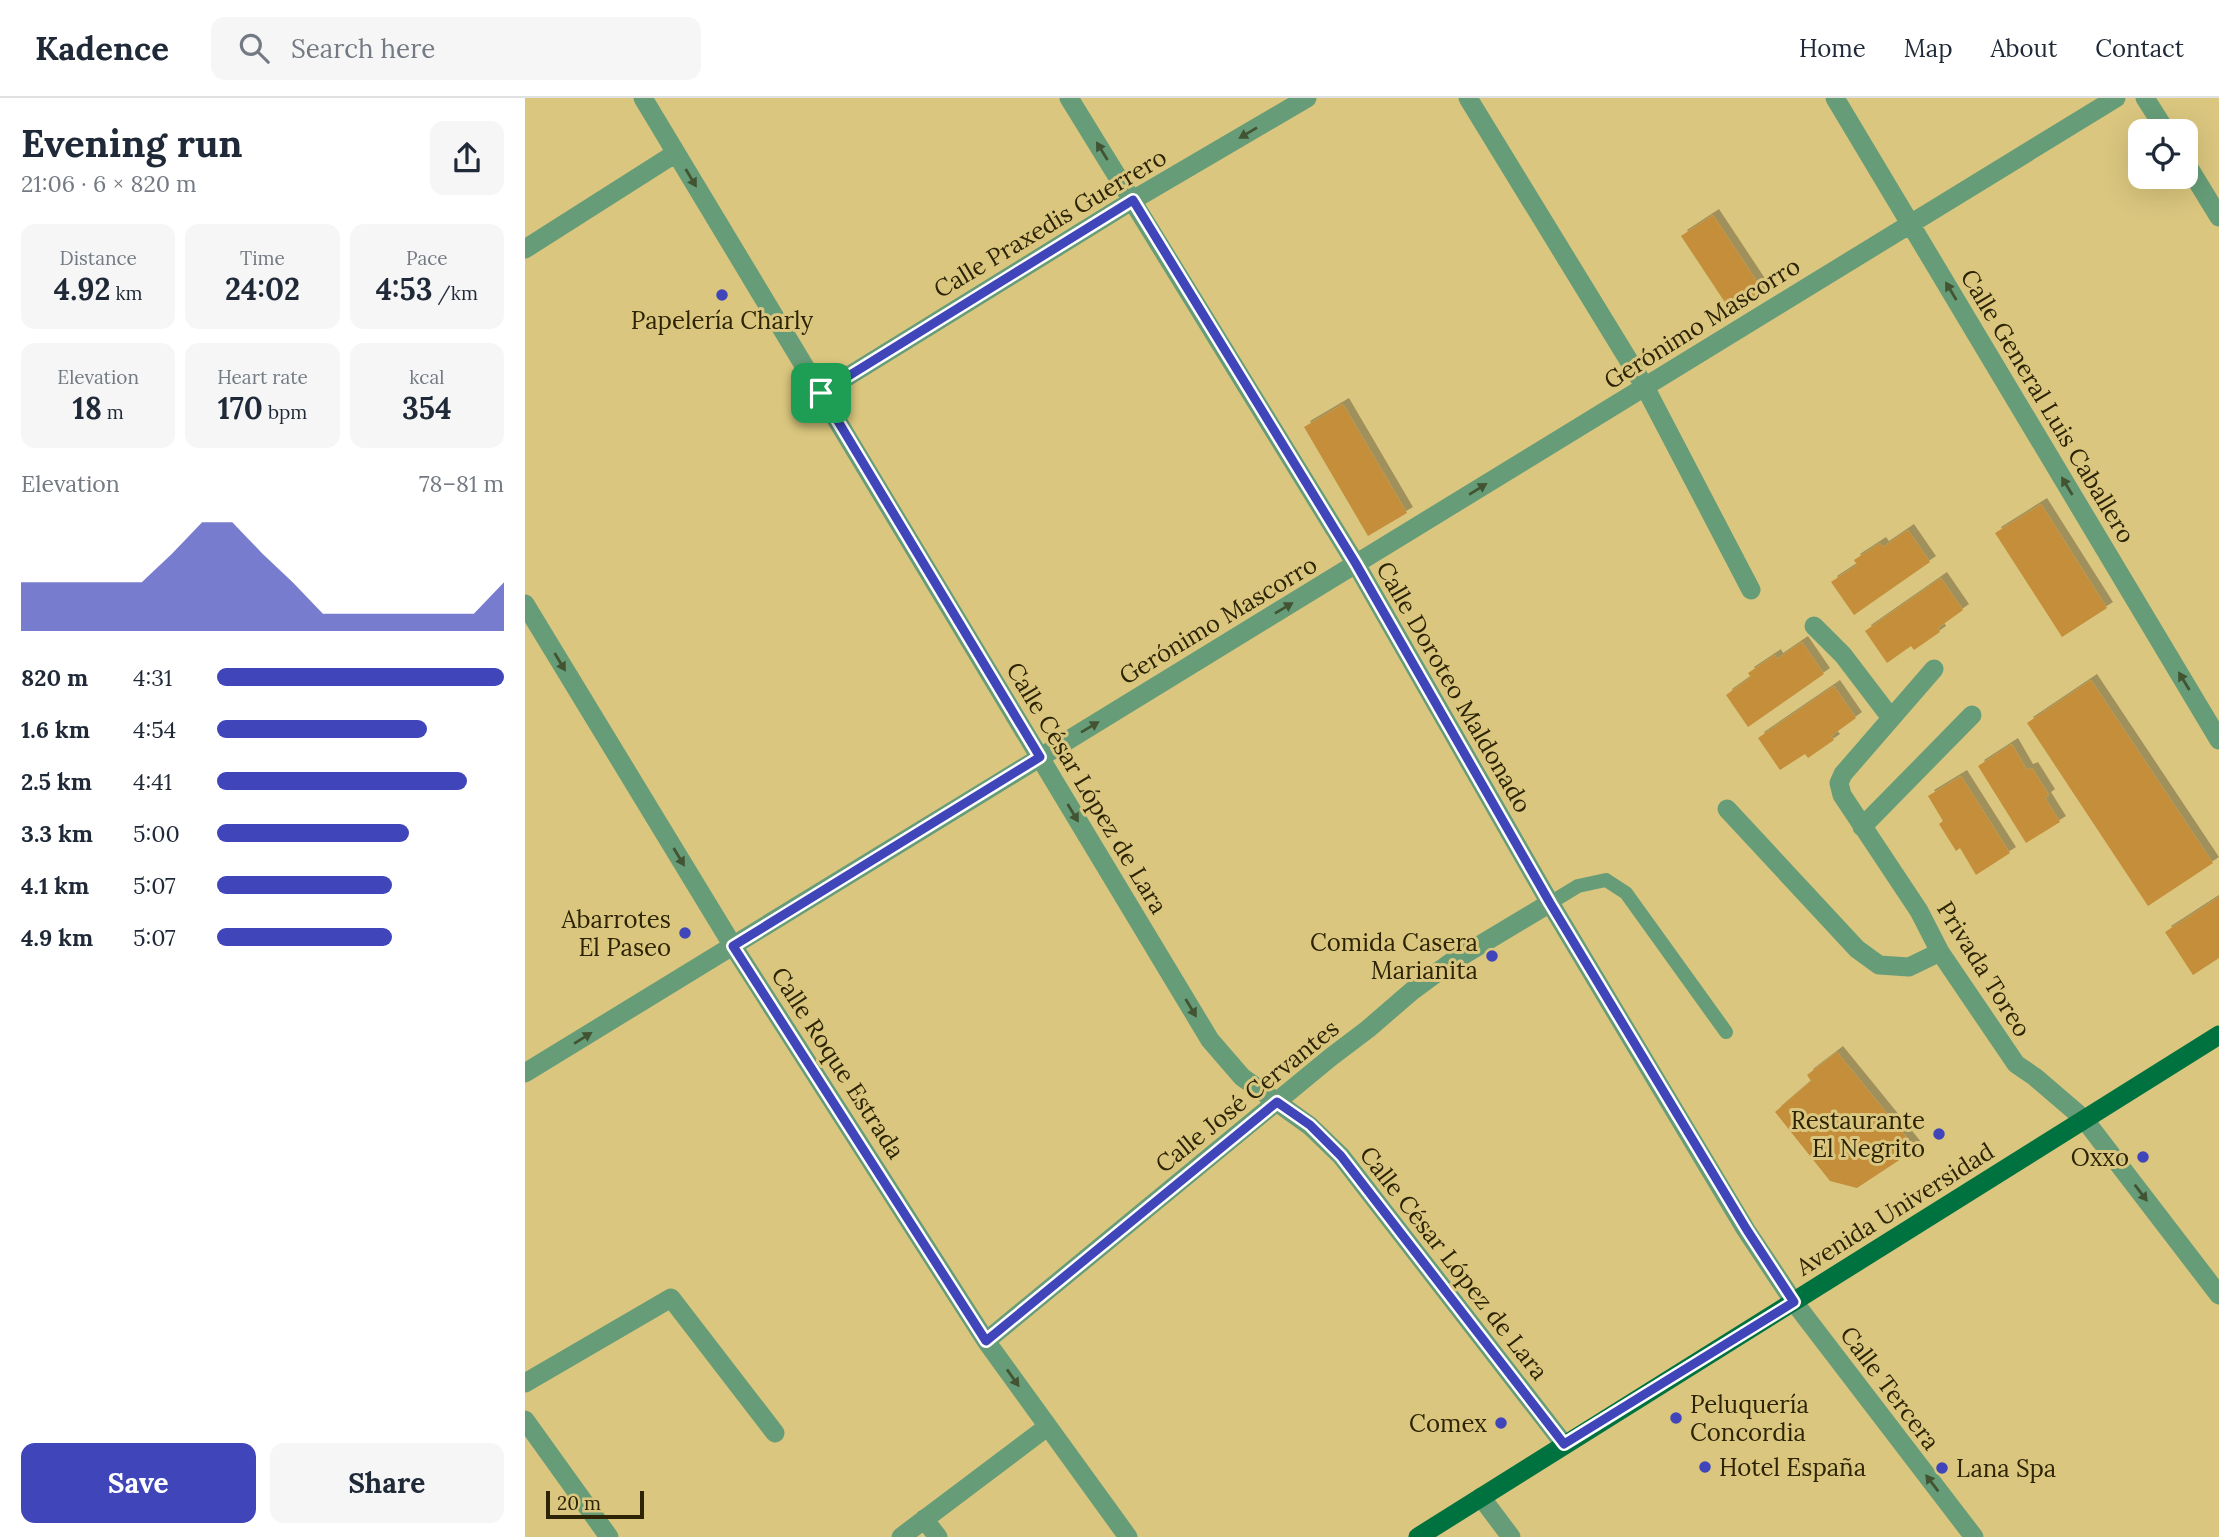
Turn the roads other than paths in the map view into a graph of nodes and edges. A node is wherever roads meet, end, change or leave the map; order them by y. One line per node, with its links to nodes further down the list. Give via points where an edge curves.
1 (643, 98): 9 (street, Calle César López de Lara)
2 (1069, 98): 11 (street, Calle Doroteo Maldonado, one-way to 2)
3 (1307, 98): 11 (street, Calle Praxedis Guerrero, one-way to 11)
4 (1468, 98): 15 (street)
5 (1835, 98): 13 (street, Calle General Luis Caballero)
6 (2116, 98): 13 (street, Gerónimo Mascorro)
7 (2145, 98): 8 (street)
8 (2158, 119)
9 (676, 153): 14 (street); 16 (street, Calle César López de Lara, one-way to 16)
10 (2198, 183): 12 (street)
11 (1133, 200): 16 (street, Calle Praxedis Guerrero); 17 (street, Calle Doroteo Maldonado)
12 (2219, 217)
13 (1911, 224): 15 (street, Gerónimo Mascorro); 24 (street, Calle General Luis Caballero, one-way to 13)
14 (525, 249)
15 (1645, 387): 17 (street, Gerónimo Mascorro, one-way to 15); 18 (street)
16 (821, 393): 25 (street, Calle César López de Lara)
17 (1356, 564): 25 (street, Gerónimo Mascorro, one-way to 17); 28 (street, Calle Doroteo Maldonado)
18 (1751, 590)
19 (525, 604): 29 (street, Calle Roque Estrada, one-way to 29)
20 (1814, 626): 23 (street, via 1843,654)
21 (1934, 669): 23 (street, Privada Toreo)
22 (1972, 715): 27 (street)
23 (1891, 718): 27 (street, Privada Toreo, via 1839,783)
24 (2219, 740)
25 (1040, 757): 29 (street, Gerónimo Mascorro); 34 (street, Calle César López de Lara, one-way to 34, via 1210,1040 1242,1077)
26 (1727, 809): 30 (street, via 1857,949 1879,965 1909,967)
27 (1862, 827): 30 (street, Privada Toreo)
28 (1550, 903): 31 (lane, via 1579,886 1606,880 1626,893); 34 (street, Calle José Cervantes, via 1412,990); 37 (street, Calle Doroteo Maldonado)
29 (733, 946): 33 (street, Gerónimo Mascorro, one-way to 29); 38 (street, Calle Roque Estrada)
30 (1940, 952): 35 (street, Privada Toreo, via 2016,1064)
31 (1726, 1032)
32 (2219, 1035): 35 (main road, Avenida Universidad)
33 (525, 1073)
34 (1277, 1102): 38 (street, Calle José Cervantes); 43 (street, Calle César López de Lara, via 1310,1125 1341,1156)
35 (2084, 1119): 36 (street, Privada Toreo, one-way to 36); 37 (main road, Avenida Universidad)
36 (2219, 1296)
37 (1794, 1302): 43 (main road, Avenida Universidad); 52 (street, Calle Tercera, one-way to 37)
38 (986, 1341): 41 (street, Calle Roque Estrada, one-way to 41)
39 (525, 1383): 42 (street, via 671,1298)
40 (525, 1420): 46 (street)
41 (1047, 1427): 45 (street); 49 (street, Calle Roque Estrada)
42 (775, 1433)
43 (1564, 1444): 44 (main road, Avenida Universidad)
44 (1481, 1497): 50 (main road, Avenida Universidad); 51 (street)
45 (924, 1519): 47 (street); 48 (street)
46 (609, 1537)
47 (901, 1537)
48 (938, 1537)
49 (1128, 1537)
50 (1418, 1537)
51 (1511, 1537)
52 (1974, 1537)

